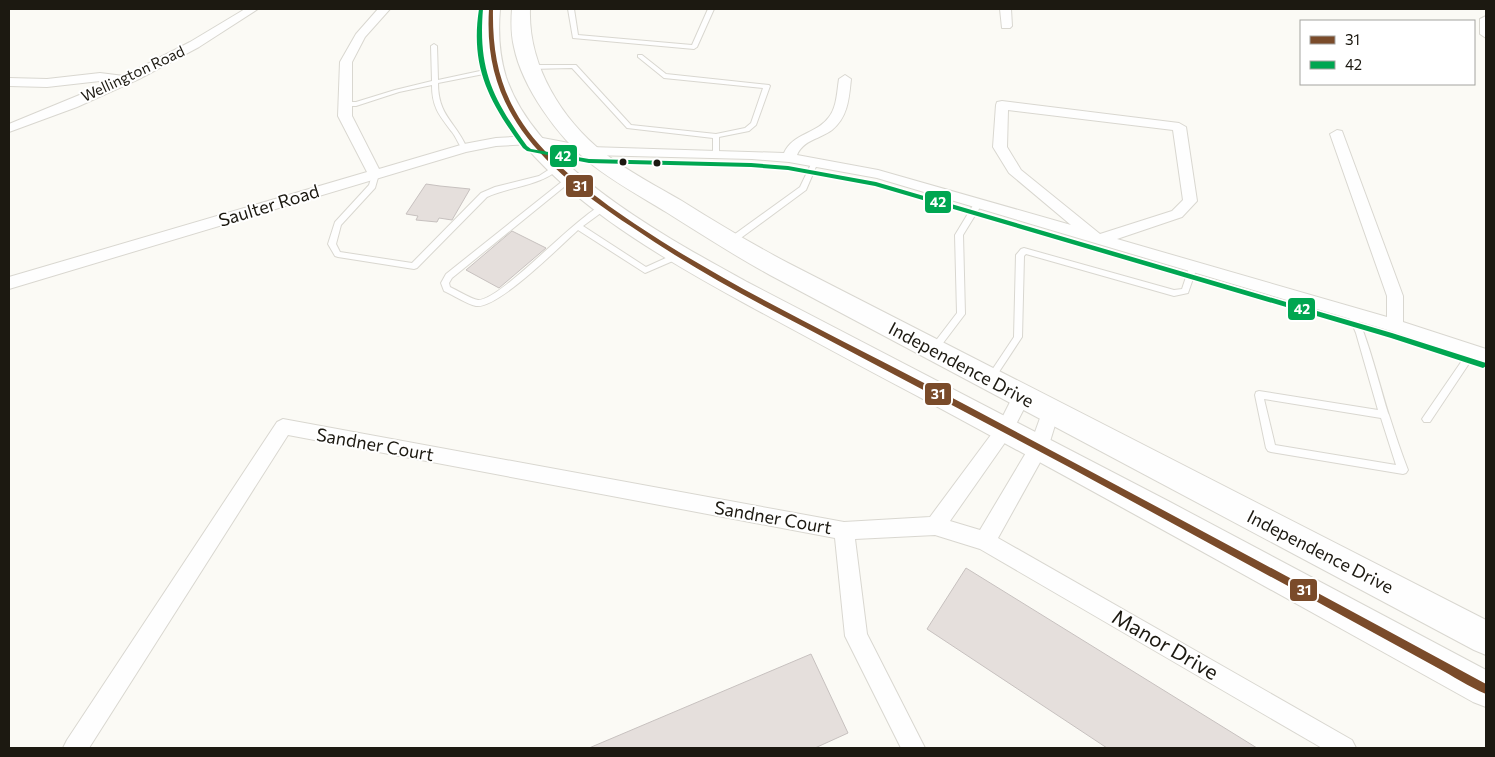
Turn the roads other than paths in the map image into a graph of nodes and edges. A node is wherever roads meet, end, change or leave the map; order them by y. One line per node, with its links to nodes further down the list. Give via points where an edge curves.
1 (252, 9): 15 (street, Wellington Road, via 211,36)
2 (384, 9): 19 (street, via 360,36 346,62)
3 (491, 9): 14 (main road, Independence Drive, via 488,37)
4 (521, 9): 13 (main road, Independence Drive, via 522,42)
5 (571, 9): 6 (lane, via 576,37 694,47)
6 (711, 9)
7 (1005, 9): 9 (street)
8 (1486, 19): 10 (street)
9 (1006, 26)
10 (1486, 34)
11 (434, 46): 18 (lane)
12 (640, 56): 22 (lane, via 664,76 767,86 754,124 747,130)
13 (530, 67): 22 (lane, via 574,66 629,127); 25 (main road, Independence Drive, via 542,95)
14 (494, 70): 18 (lane); 23 (main road, Independence Drive, via 508,108)
15 (126, 79): 17 (street, via 100,77 47,83); 20 (street, Wellington Road)
16 (845, 79): 27 (street, via 835,119 814,135 816,143 808,152)
17 (9, 82)
18 (435, 82): 19 (lane, via 356,104); 24 (lane, via 434,97 438,110)
19 (345, 104): 30 (street, via 345,116)
20 (9, 128)
21 (1336, 134): 40 (street, via 1395,296)
22 (716, 136): 26 (lane)
23 (532, 140): 24 (street, Saulter Road); 25 (street, Saulter Road); 29 (main road, Independence Drive)
24 (464, 148): 30 (street, Saulter Road)
25 (590, 151): 26 (street, Saulter Road); 35 (main road, Independence Drive, via 635,183)
26 (716, 154): 27 (street, Saulter Road)
27 (789, 158): 28 (street, Saulter Road)
28 (815, 162): 31 (street, Saulter Road, via 878,174); 35 (lane, via 803,188)
29 (565, 172): 30 (lane, via 484,195 414,266 338,254 332,244 338,224 372,186); 32 (main road, Independence Drive); 33 (lane, via 449,276 445,283 447,289 477,304 488,302)
30 (375, 174): 38 (street, Saulter Road)
31 (978, 204): 34 (street, Saulter Road); 41 (lane, via 959,235 961,314)
32 (606, 205): 33 (lane); 36 (main road, Independence Drive)
33 (578, 226): 36 (lane, via 645,270)
34 (1098, 240): 34 (street, via 1177,214 1190,201 1179,127 1002,106 1000,148 1016,173); 37 (street, Saulter Road)
35 (731, 241): 41 (main road, Independence Drive)
36 (680, 255): 48 (main road, Independence Drive, via 734,287)
37 (1193, 267): 39 (street, Saulter Road); 43 (lane, via 1184,291 1174,293 1024,250 1020,255 1018,337)
38 (9, 284)
39 (1352, 314): 40 (street, Saulter Road); 46 (lane)
40 (1395, 326): 42 (street, Saulter Road)
41 (934, 350): 43 (main road, Independence Drive)
42 (1480, 353): 47 (lane)
43 (989, 380): 44 (main road, Independence Drive)
44 (1020, 397): 45 (main road, Independence Drive); 48 (street)
45 (1050, 412): 49 (street); 53 (main road, Independence Drive)
46 (1384, 414): 46 (lane, via 1336,407 1259,395 1271,448 1403,470)
47 (1427, 419)
48 (1005, 430): 49 (main road, Independence Drive); 50 (street)
49 (1039, 448): 52 (street); 54 (main road, Independence Drive)
50 (935, 526): 51 (street, Manor Drive); 52 (street, Manor Drive)
51 (844, 531): 55 (street, Sandner Court, via 282,427); 56 (street, via 856,636)
52 (985, 541): 57 (street, Manor Drive)
53 (1486, 638)
54 (1486, 689)
55 (75, 748)
56 (913, 748)
57 (1344, 748)

